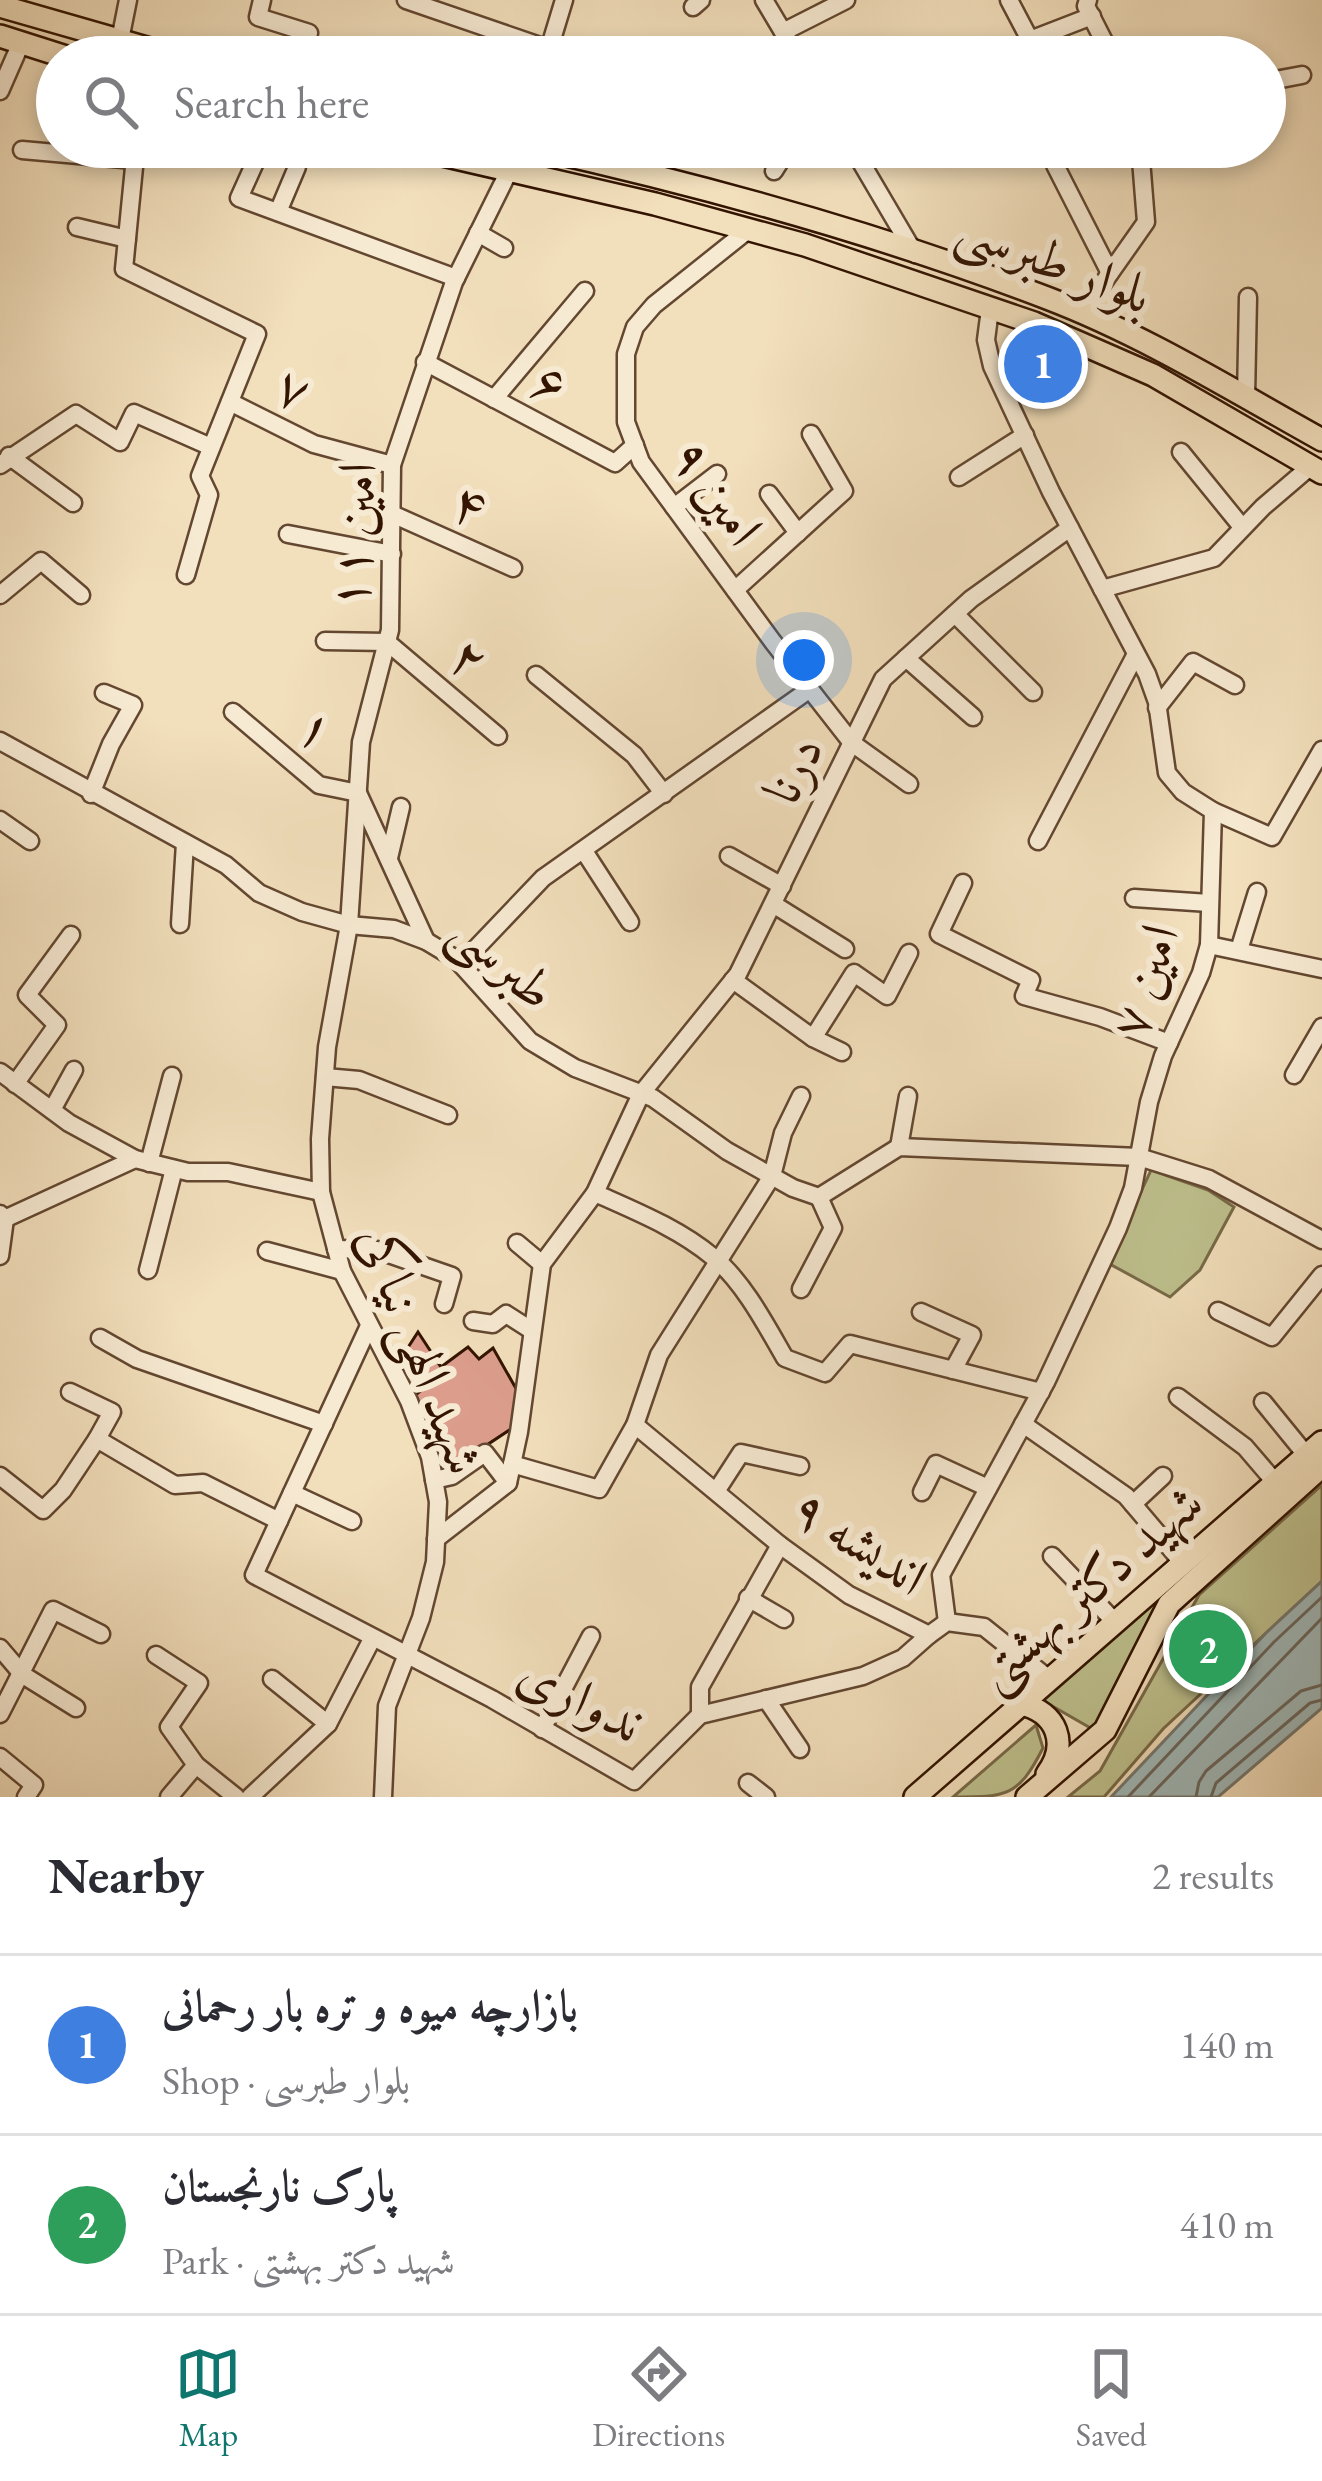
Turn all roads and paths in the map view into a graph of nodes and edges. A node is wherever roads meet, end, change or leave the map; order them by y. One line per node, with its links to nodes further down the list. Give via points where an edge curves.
1 (128, 0): 13 (street)
2 (262, 0): 11 (street, via 258,17)
3 (406, 0): 14 (street)
4 (564, 0): 15 (street)
5 (764, 0): 10 (street)
6 (846, 0): 10 (street)
7 (1009, 0): 17 (street)
8 (0, 6): 12 (main road)
9 (1090, 8): 18 (street); 19 (street)
10 (783, 32): 16 (street)
11 (309, 33)
12 (105, 36)
13 (120, 36)
14 (502, 36)
15 (553, 36)
16 (785, 36)
17 (1028, 36)
18 (1038, 36)
19 (1103, 36)
20 (10, 40): 23 (street)
21 (1301, 75): 22 (street)
22 (1286, 78)
23 (0, 91)
24 (22, 150): 25 (street)
25 (36, 150)
26 (134, 168): 41 (street)
27 (253, 168): 37 (street, via 239,198)
28 (298, 168): 37 (street)
29 (496, 168): 35 (main road, بلوار طبرسی)
30 (624, 168): 43 (main road, بلوار طبرسی)
31 (776, 168): 36 (street)
32 (864, 168): 43 (street)
33 (1057, 168): 44 (street)
34 (1142, 168): 44 (street, via 1146,222)
35 (509, 171): 39 (main road, بلوار طبرسی); 40 (street, امین ۱۱)
36 (774, 171)
37 (278, 212): 45 (street)
38 (77, 227): 41 (street)
39 (748, 230): 48 (main road, بلوار طبرسی); 57 (street, امین ۹, via 635,327 624,389)
40 (478, 233): 42 (street); 45 (street, امین ۱۱)
41 (127, 239): 53 (street, via 124,269 256,334)
42 (504, 248)
43 (915, 254): 49 (main road, بلوار طبرسی)
44 (1110, 273): 49 (street)
45 (456, 278): 50 (street, امین ۱۱)
46 (585, 291): 52 (street)
47 (1248, 297): 51 (street)
48 (990, 309): 55 (street, via 992,366); 62 (main road, بلوار طبرسی, via 1110,354)
49 (1082, 313): 51 (main road, بلوار طبرسی)
50 (425, 362): 52 (street, ۶); 61 (street, امین ۱۱)
51 (1246, 398): 56 (main road, بلوار طبرسی)
52 (494, 399): 57 (street, ۶, via 615,463)
53 (230, 402): 58 (street); 61 (street, ۷, via 314,444)
54 (812, 434): 71 (street, via 844,491)
55 (1024, 435): 64 (street); 70 (street)
56 (1322, 440)
57 (635, 445): 67 (street, امین ۹)
58 (212, 447): 60 (street, via 134,413 120,442 76,414); 75 (street, via 200,476 209,495)
59 (1181, 452): 69 (street)
60 (5, 460): 66 (street)
61 (392, 465): 68 (street, امین ۱۱)
62 (1317, 470): 69 (street)
63 (717, 474): 67 (street)
64 (959, 477)
65 (769, 494): 71 (street)
66 (73, 503)
67 (674, 507): 77 (street, امین ۹)
68 (392, 514): 73 (street, امین ۱۱); 74 (street, ۴)
69 (1242, 527): 76 (street, via 1214,558)
70 (1070, 528): 76 (street); 80 (street, درنا)
71 (798, 533): 77 (street)
72 (288, 534): 73 (street)
73 (392, 554): 82 (street, امین ۱۱)
74 (513, 568)
75 (186, 575)
76 (1102, 589): 83 (street)
77 (735, 590): 87 (street, امین ۹)
78 (0, 595): 79 (street, via 41,561)
79 (81, 595)
80 (955, 614): 84 (street, درنا); 88 (street)
81 (325, 641): 82 (street)
82 (387, 642): 93 (street, ۲); 98 (street, امین ۱۱, via 361,742)
83 (1136, 654): 90 (street); 105 (street)
84 (906, 658): 92 (street); 95 (street, درنا, via 883,679)
85 (536, 675): 100 (street, via 634,755)
86 (1235, 685): 90 (street, via 1193,662)
87 (810, 689): 95 (street, امین ۹); 100 (street)
88 (1033, 692)
89 (104, 693): 99 (street, via 133,705)
90 (1157, 708): 102 (street, via 1167,773)
91 (233, 712): 98 (street, ۱, via 319,785)
92 (973, 717)
93 (498, 736)
94 (0, 740): 99 (street, طبرسی)
95 (852, 742): 97 (street, امین ۹); 111 (street, درنا)
96 (1322, 750): 102 (street, via 1272,837)
97 (909, 784)
98 (358, 793): 109 (street); 118 (street, امین ۱۱)
99 (92, 794): 106 (street, طبرسی)
100 (664, 794): 107 (street)
101 (401, 808): 109 (street)
102 (1213, 811): 114 (street, امین ۷)
103 (0, 820): 104 (street)
104 (30, 841)
105 (1038, 841)
106 (184, 843): 117 (street); 118 (street, طبرسی, via 259,893)
107 (584, 851): 116 (street); 125 (street, via 543,878)
108 (729, 856): 111 (street)
109 (389, 859): 120 (street)
110 (963, 883): 130 (street, via 939,934 1031,980 1024,996)
111 (782, 886): 115 (street, درنا)
112 (1257, 892): 123 (street)
113 (1134, 898): 114 (street)
114 (1209, 903): 121 (street, امین ۷)
115 (773, 904): 122 (street); 127 (street, درنا)
116 (631, 922)
117 (180, 924)
118 (349, 925): 120 (street, طبرسی); 136 (street, شهید الهی نیاکی)
119 (71, 935): 137 (street, via 27,995 57,1024)
120 (426, 941): 125 (street, طبرسی)
121 (1209, 945): 123 (street); 130 (street, امین ۷)
122 (845, 949)
123 (1240, 950): 126 (street)
124 (910, 953): 129 (street, via 887,996 854,973)
125 (460, 964): 138 (street, طبرسی, via 530,1041)
126 (1322, 970)
127 (733, 980): 129 (street); 138 (street, درنا)
128 (1322, 1027): 134 (street)
129 (813, 1038): 131 (street)
130 (1169, 1043): 144 (street, امین ۷)
131 (842, 1052)
132 (74, 1070): 141 (street)
133 (0, 1072): 137 (street)
134 (1294, 1075)
135 (172, 1076): 145 (street)
136 (325, 1077): 142 (street, via 359,1080); 148 (street, شهید الهی نیاکی)
137 (15, 1084): 141 (street)
138 (641, 1094): 147 (street, طبرسی); 149 (street, درنا)
139 (801, 1096): 147 (street)
140 (908, 1096): 143 (street)
141 (52, 1110): 145 (street)
142 (448, 1115)
143 (899, 1148): 144 (street); 150 (street)
144 (1139, 1157): 152 (street, via 1209,1179); 172 (street, امین ۷, via 1118,1228)
145 (142, 1161): 146 (street); 151 (street)
146 (174, 1169): 148 (street); 159 (street)
147 (772, 1176): 150 (street, طبرسی); 157 (street)
148 (321, 1192): 154 (street, شهید الهی نیاکی)
149 (595, 1193): 157 (street); 158 (street, درنا)
150 (819, 1197): 162 (street, via 833,1228)
151 (2, 1218): 156 (street)
152 (1321, 1236)
153 (517, 1243): 158 (street)
154 (336, 1249): 160 (street, شهید الهی نیاکی); 163 (street, via 377,1250 452,1276)
155 (266, 1251): 160 (street)
156 (0, 1256)
157 (717, 1259): 170 (street, via 785,1358 825,1373 850,1344); 177 (street, via 659,1355)
158 (542, 1264): 168 (street)
159 (148, 1270)
160 (342, 1270): 167 (street, شهید الهی نیاکی)
161 (1322, 1275): 164 (street, via 1273,1337)
162 (801, 1288)
163 (444, 1304)
164 (1218, 1311)
165 (921, 1312): 170 (street, via 972,1335)
166 (473, 1321): 168 (street, via 494,1324 506,1314)
167 (368, 1328): 175 (street); 184 (street, شهید الهی نیاکی, via 409,1401)
168 (531, 1330): 180 (street)
169 (100, 1338): 175 (street, via 137,1359)
170 (953, 1370): 172 (street)
171 (70, 1392): 178 (street, via 112,1412)
172 (1041, 1392): 176 (street, امین ۷)
173 (1178, 1397): 185 (street, via 1245,1447)
174 (1263, 1402): 179 (street)
175 (324, 1424): 190 (street)
176 (1024, 1424): 187 (street, امین ۷); 191 (street)
177 (634, 1425): 180 (street, via 598,1490); 188 (street, اندیشه ۹)
178 (97, 1439): 182 (street, via 43,1510); 193 (street, via 175,1485 203,1484)
179 (1317, 1455): 185 (main road, شهید دکتر بهشتی); 223 (main road, شهید دکتر بهشتی, via 1168,1604 1105,1730)
180 (512, 1464): 186 (street)
181 (800, 1466): 188 (street, via 741,1453)
182 (0, 1476)
183 (1163, 1476): 191 (street)
184 (434, 1480): 186 (street, via 485,1453); 194 (street, شهید الهی نیاکی)
185 (1275, 1482): 197 (main road, شهید دکتر بهشتی)
186 (508, 1483): 194 (street)
187 (988, 1488): 189 (street, via 936,1464); 200 (street, امین ۷, via 940,1575)
188 (717, 1490): 195 (street, اندیشه ۹)
189 (922, 1492)
190 (292, 1493): 192 (street); 193 (street)
191 (1133, 1504): 197 (street)
192 (352, 1520)
193 (279, 1521): 205 (street, ندواری, via 254,1575)
194 (436, 1539): 208 (street, شهید الهی نیاکی)
195 (779, 1545): 198 (street); 203 (street, اندیشه ۹, via 849,1595)
196 (1052, 1556): 201 (street)
197 (1182, 1562): 201 (main road, شهید دکتر بهشتی)
198 (748, 1598): 199 (street); 216 (street, via 700,1687)
199 (784, 1619)
200 (946, 1622): 203 (street, اندیشه ۹); 211 (street, اندیشه ۹, via 984,1627)
201 (1115, 1622): 211 (main road, شهید دکتر بهشتی)
202 (101, 1634): 209 (street, via 53,1610)
203 (929, 1635): 212 (street, ندواری, via 863,1676)
204 (591, 1636): 218 (street)
205 (372, 1639): 208 (street, ندواری); 217 (street)
206 (0, 1648): 209 (street)
207 (156, 1655): 221 (street, via 200,1683 169,1727)
208 (405, 1657): 218 (street, ندواری); 228 (street, شهید الهی نیاکی, via 387,1706)
209 (23, 1675): 214 (street); 215 (street)
210 (272, 1679): 217 (street)
211 (1049, 1679): 213 (main road, شهید دکتر بهشتی)
212 (766, 1699): 216 (street, ندواری); 219 (street)
213 (1022, 1704): 223 (main road, via 1046,1714 1059,1737 1055,1763); 230 (main road, شهید دکتر بهشتی)
214 (76, 1708)
215 (0, 1714)
216 (700, 1715): 218 (street, ندواری, via 634,1781)
217 (328, 1724): 227 (street)
218 (542, 1729)
219 (800, 1749)
220 (0, 1757): 224 (street, via 34,1785)
221 (196, 1765): 225 (street); 226 (street)
222 (748, 1783): 229 (street)
223 (1034, 1791)
224 (26, 1797)
225 (170, 1797)
226 (236, 1797)
227 (250, 1797)
228 (383, 1797)
229 (766, 1797)
230 (915, 1797)

